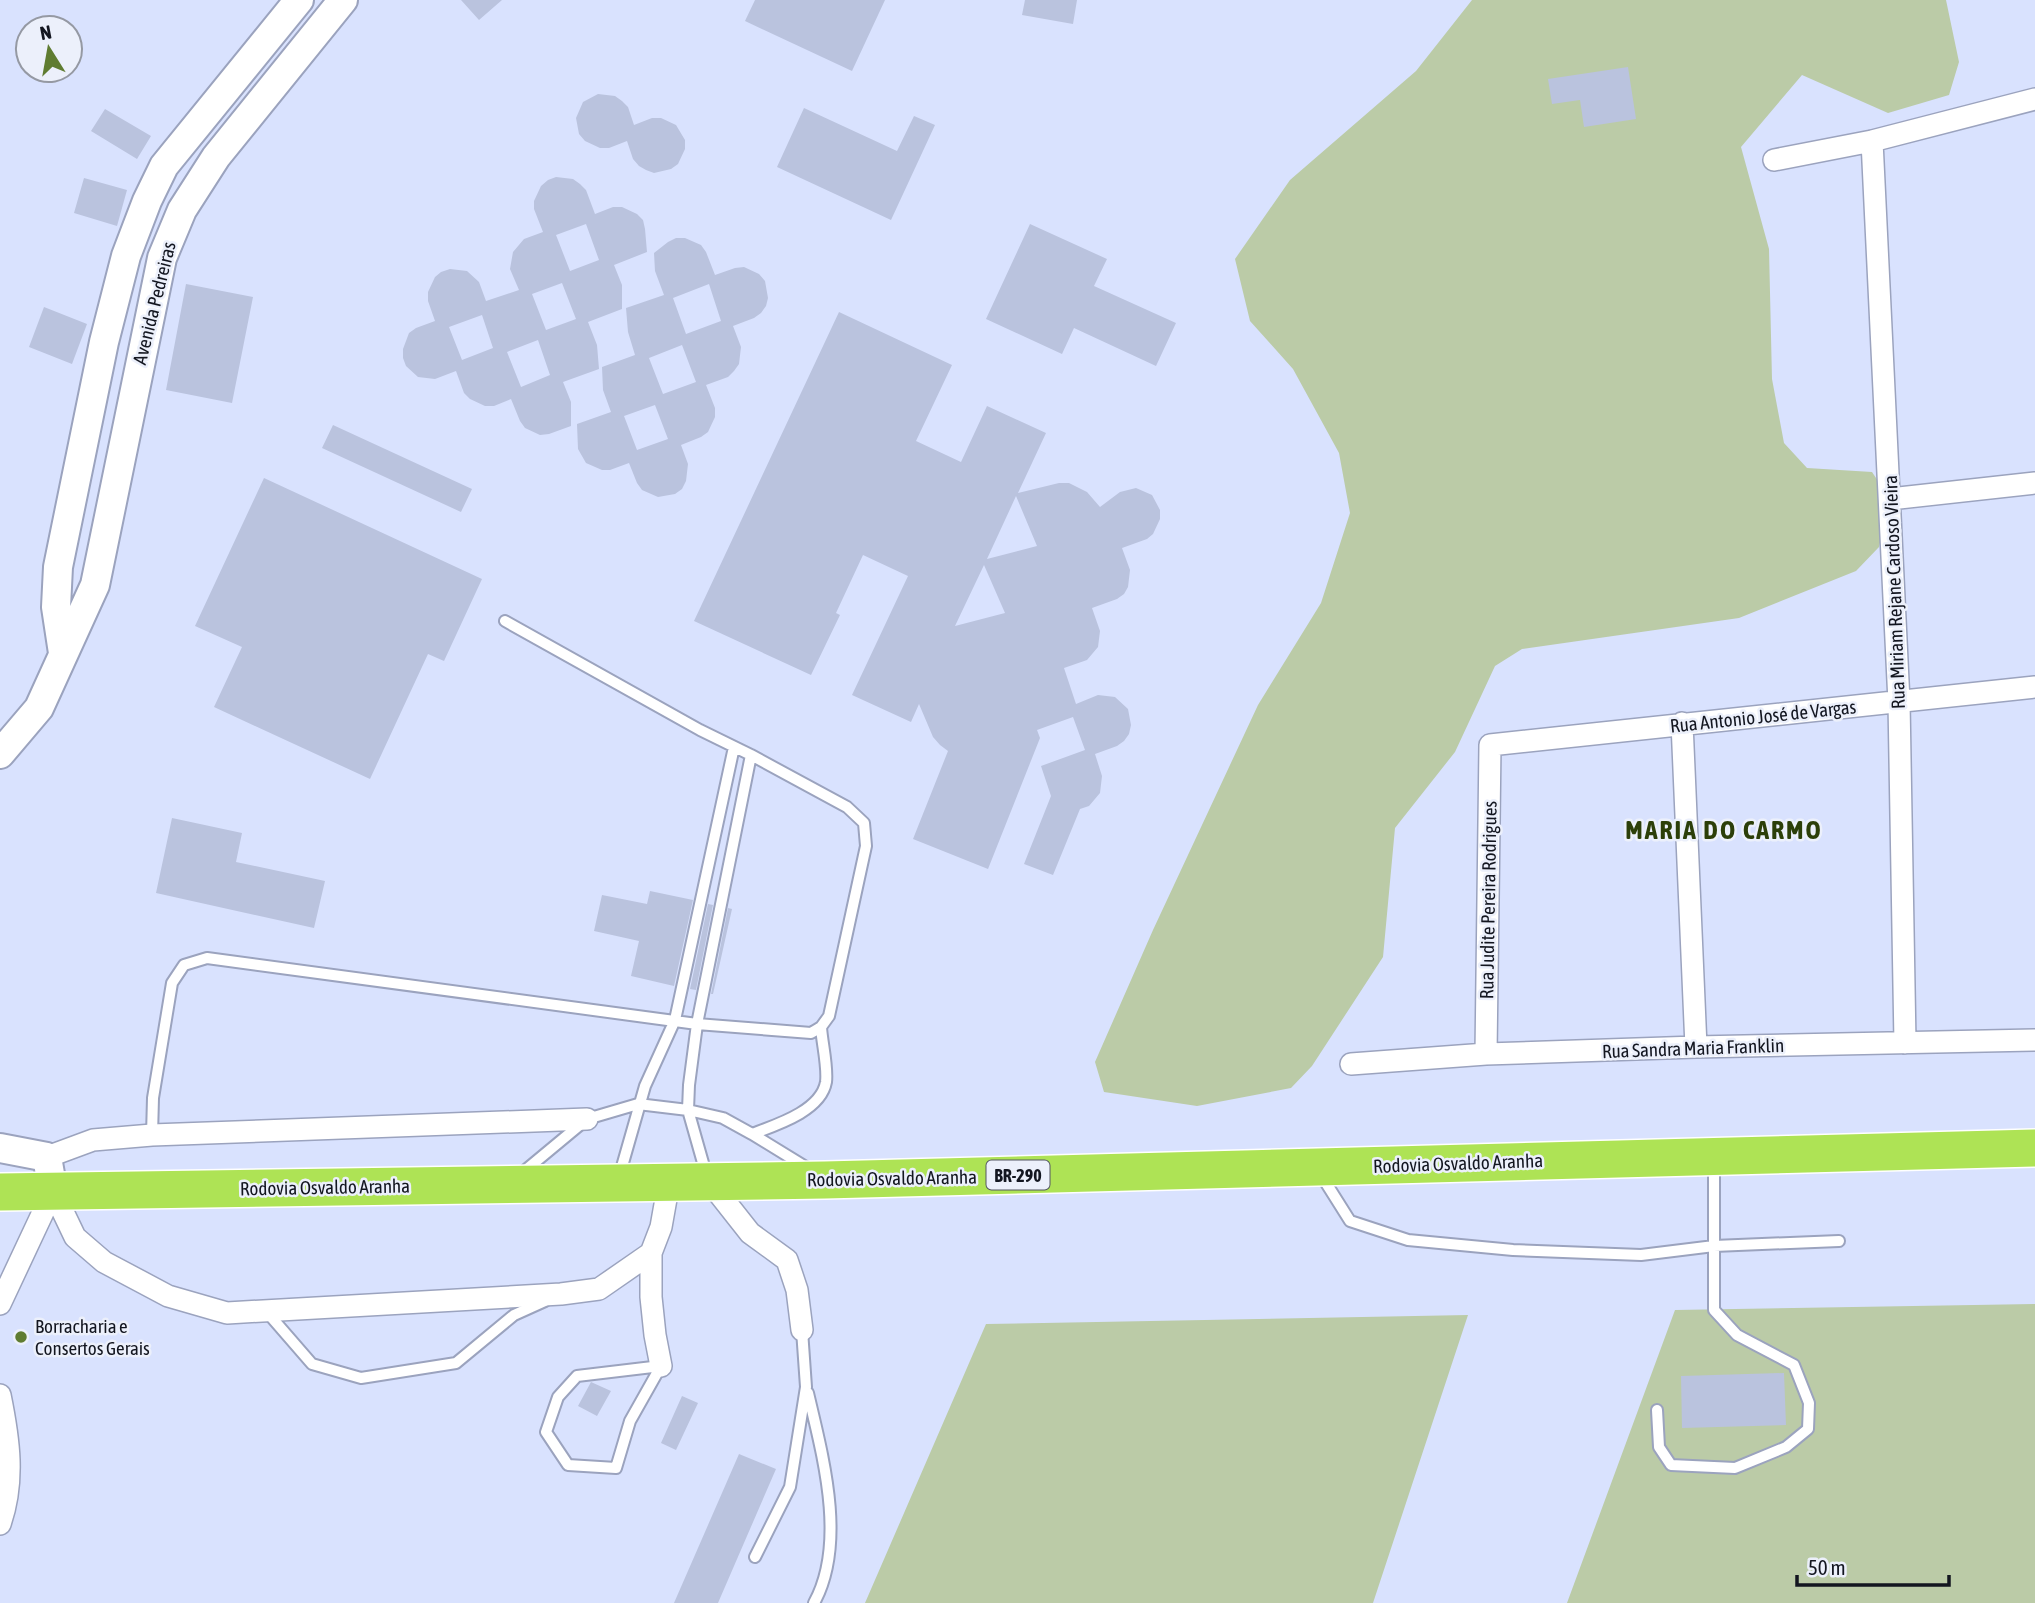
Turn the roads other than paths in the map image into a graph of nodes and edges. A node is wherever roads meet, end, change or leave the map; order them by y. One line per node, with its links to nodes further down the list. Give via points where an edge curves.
1 (299, 0): 6 (main road, Avenida Pedreiras, via 164,166)
2 (343, 0): 7 (main road, Avenida Pedreiras, via 216,156)
3 (2035, 99): 4 (street)
4 (1872, 141): 5 (street); 11 (street, Rua Miriam Rejane Cardoso Vieira)
5 (1774, 160)
6 (147, 201): 7 (main road); 8 (main road, Avenida Pedreiras, via 126,256)
7 (182, 210): 10 (main road, Avenida Pedreiras, via 162,258)
8 (76, 478): 10 (main road); 13 (main road, Avenida Pedreiras, via 58,567 56,607)
9 (2035, 483): 11 (street)
10 (115, 484): 13 (main road, Avenida Pedreiras, via 95,585)
11 (1890, 499): 15 (street, Rua Miriam Rejane Cardoso Vieira)
12 (505, 621): 18 (lane)
13 (63, 653): 19 (main road, Avenida Pedreiras, via 39,708)
14 (2035, 687): 15 (street, Rua Antonio José de Vargas)
15 (1899, 702): 16 (street, Rua Antonio José de Vargas); 25 (street, Rua Miriam Rejane Cardoso Vieira)
16 (1682, 723): 17 (street, Rua Antonio José de Vargas); 26 (street)
17 (1490, 745): 27 (street, Rua Judite Pereira Rodrigues)
18 (734, 747): 20 (lane); 21 (lane)
19 (0, 754)
20 (751, 755): 22 (lane); 23 (lane, via 846,807 864,823 866,846 829,1016)
21 (675, 1020): 22 (lane); 29 (lane); 33 (lane, via 207,958 184,965 172,983 153,1098)
22 (697, 1024): 23 (lane, via 811,1033); 30 (lane)
23 (821, 1027): 32 (lane, via 826,1080 822,1094 796,1117)
24 (2035, 1040): 25 (street, Rua Sandra Maria Franklin)
25 (1905, 1043): 26 (street, Rua Sandra Maria Franklin)
26 (1696, 1047): 27 (street, Rua Sandra Maria Franklin)
27 (1486, 1054): 28 (street, Rua Sandra Maria Franklin)
28 (1351, 1064)
29 (638, 1104): 30 (lane); 31 (lane); 42 (lane)
30 (688, 1110): 32 (lane, via 723,1118); 40 (lane)
31 (587, 1119): 33 (street); 43 (lane)
32 (752, 1134): 39 (lane)
33 (152, 1135): 38 (street, via 93,1140)
34 (0, 1148): 38 (main road)
35 (2035, 1148): 36 (highway, Rodovia Osvaldo Aranha / BR-290)
36 (1714, 1156): 37 (highway, Rodovia Osvaldo Aranha / BR-290); 46 (lane)
37 (1316, 1167): 39 (highway, Rodovia Osvaldo Aranha / BR-290); 46 (lane, via 1350,1221 1408,1240 1629,1254)
38 (50, 1174): 43 (highway, Rodovia Osvaldo Aranha / BR-290); 44 (highway, Rodovia Osvaldo Aranha / BR-290); 49 (street); 50 (street, via 75,1237 104,1262 168,1296 227,1313)
39 (825, 1180): 40 (highway, Rodovia Osvaldo Aranha / BR-290)
40 (709, 1181): 41 (highway, Rodovia Osvaldo Aranha / BR-290); 51 (street, via 750,1233 786,1260 797,1290)
41 (669, 1182): 42 (highway, Rodovia Osvaldo Aranha / BR-290); 47 (street)
42 (617, 1183): 43 (highway, Rodovia Osvaldo Aranha / BR-290)
43 (509, 1184)
44 (0, 1192)
45 (1839, 1241): 46 (lane)
46 (1714, 1246): 55 (lane, via 1714,1310 1737,1335 1794,1365 1809,1403 1808,1429 1786,1447 1734,1468 1671,1465 1659,1447)
47 (652, 1253): 48 (street, via 599,1289); 52 (street, via 651,1297)
48 (561, 1294): 50 (street); 50 (lane, via 514,1315 456,1363 361,1378 312,1364)
49 (0, 1304)
50 (265, 1311)
51 (802, 1330): 53 (lane)
52 (661, 1366): 52 (lane, via 630,1421 616,1468 568,1465 546,1432 558,1397 577,1376)
53 (806, 1387): 57 (lane, via 790,1487); 58 (lane, via 822,1455 831,1530 823,1586)
54 (0, 1395): 56 (street, via 10,1473)
55 (1657, 1410)
56 (0, 1524)
57 (755, 1557)
58 (814, 1603)

